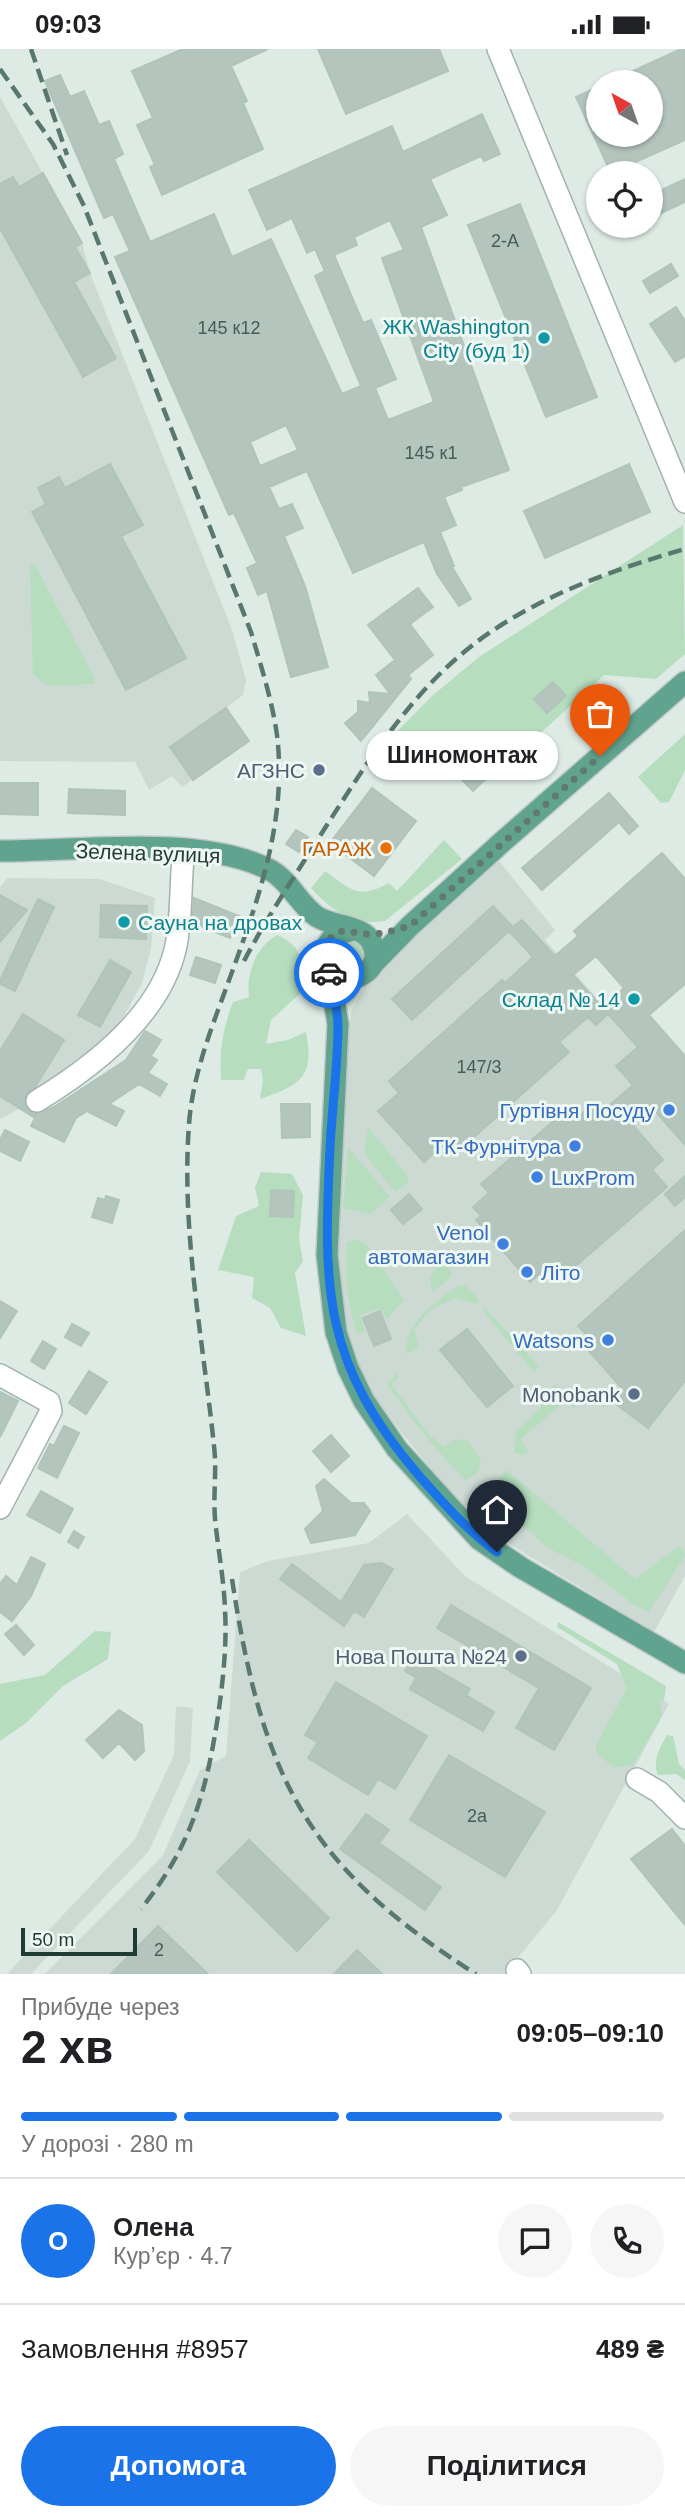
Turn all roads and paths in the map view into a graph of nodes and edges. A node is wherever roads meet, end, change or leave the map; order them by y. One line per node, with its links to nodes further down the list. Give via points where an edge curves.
1 (498, 49): 2 (street)
2 (685, 502)
3 (685, 682): 7 (main road)
4 (176, 849): 5 (main road, Зелена вулиця); 6 (main road, Зелена вулиця, via 232,856 270,870); 12 (street, via 183,859 175,950 161,986 127,1033)
5 (0, 851)
6 (316, 916): 8 (main road, Зелена вулиця); 9 (main road)
7 (410, 926): 8 (main road); 10 (main road)
8 (359, 932): 9 (main road, via 334,935); 10 (main road, via 374,949)
9 (326, 960): 10 (main road, via 343,979); 11 (main road)
10 (366, 972): 11 (main road)
11 (338, 1024): 15 (main road, via 327,1255 336,1332 364,1401 405,1458 479,1539)
12 (37, 1101)
13 (0, 1375): 14 (street, via 51,1406)
14 (0, 1508)
15 (685, 1663)
16 (637, 1779): 17 (street, via 659,1792)
17 (685, 1818)

